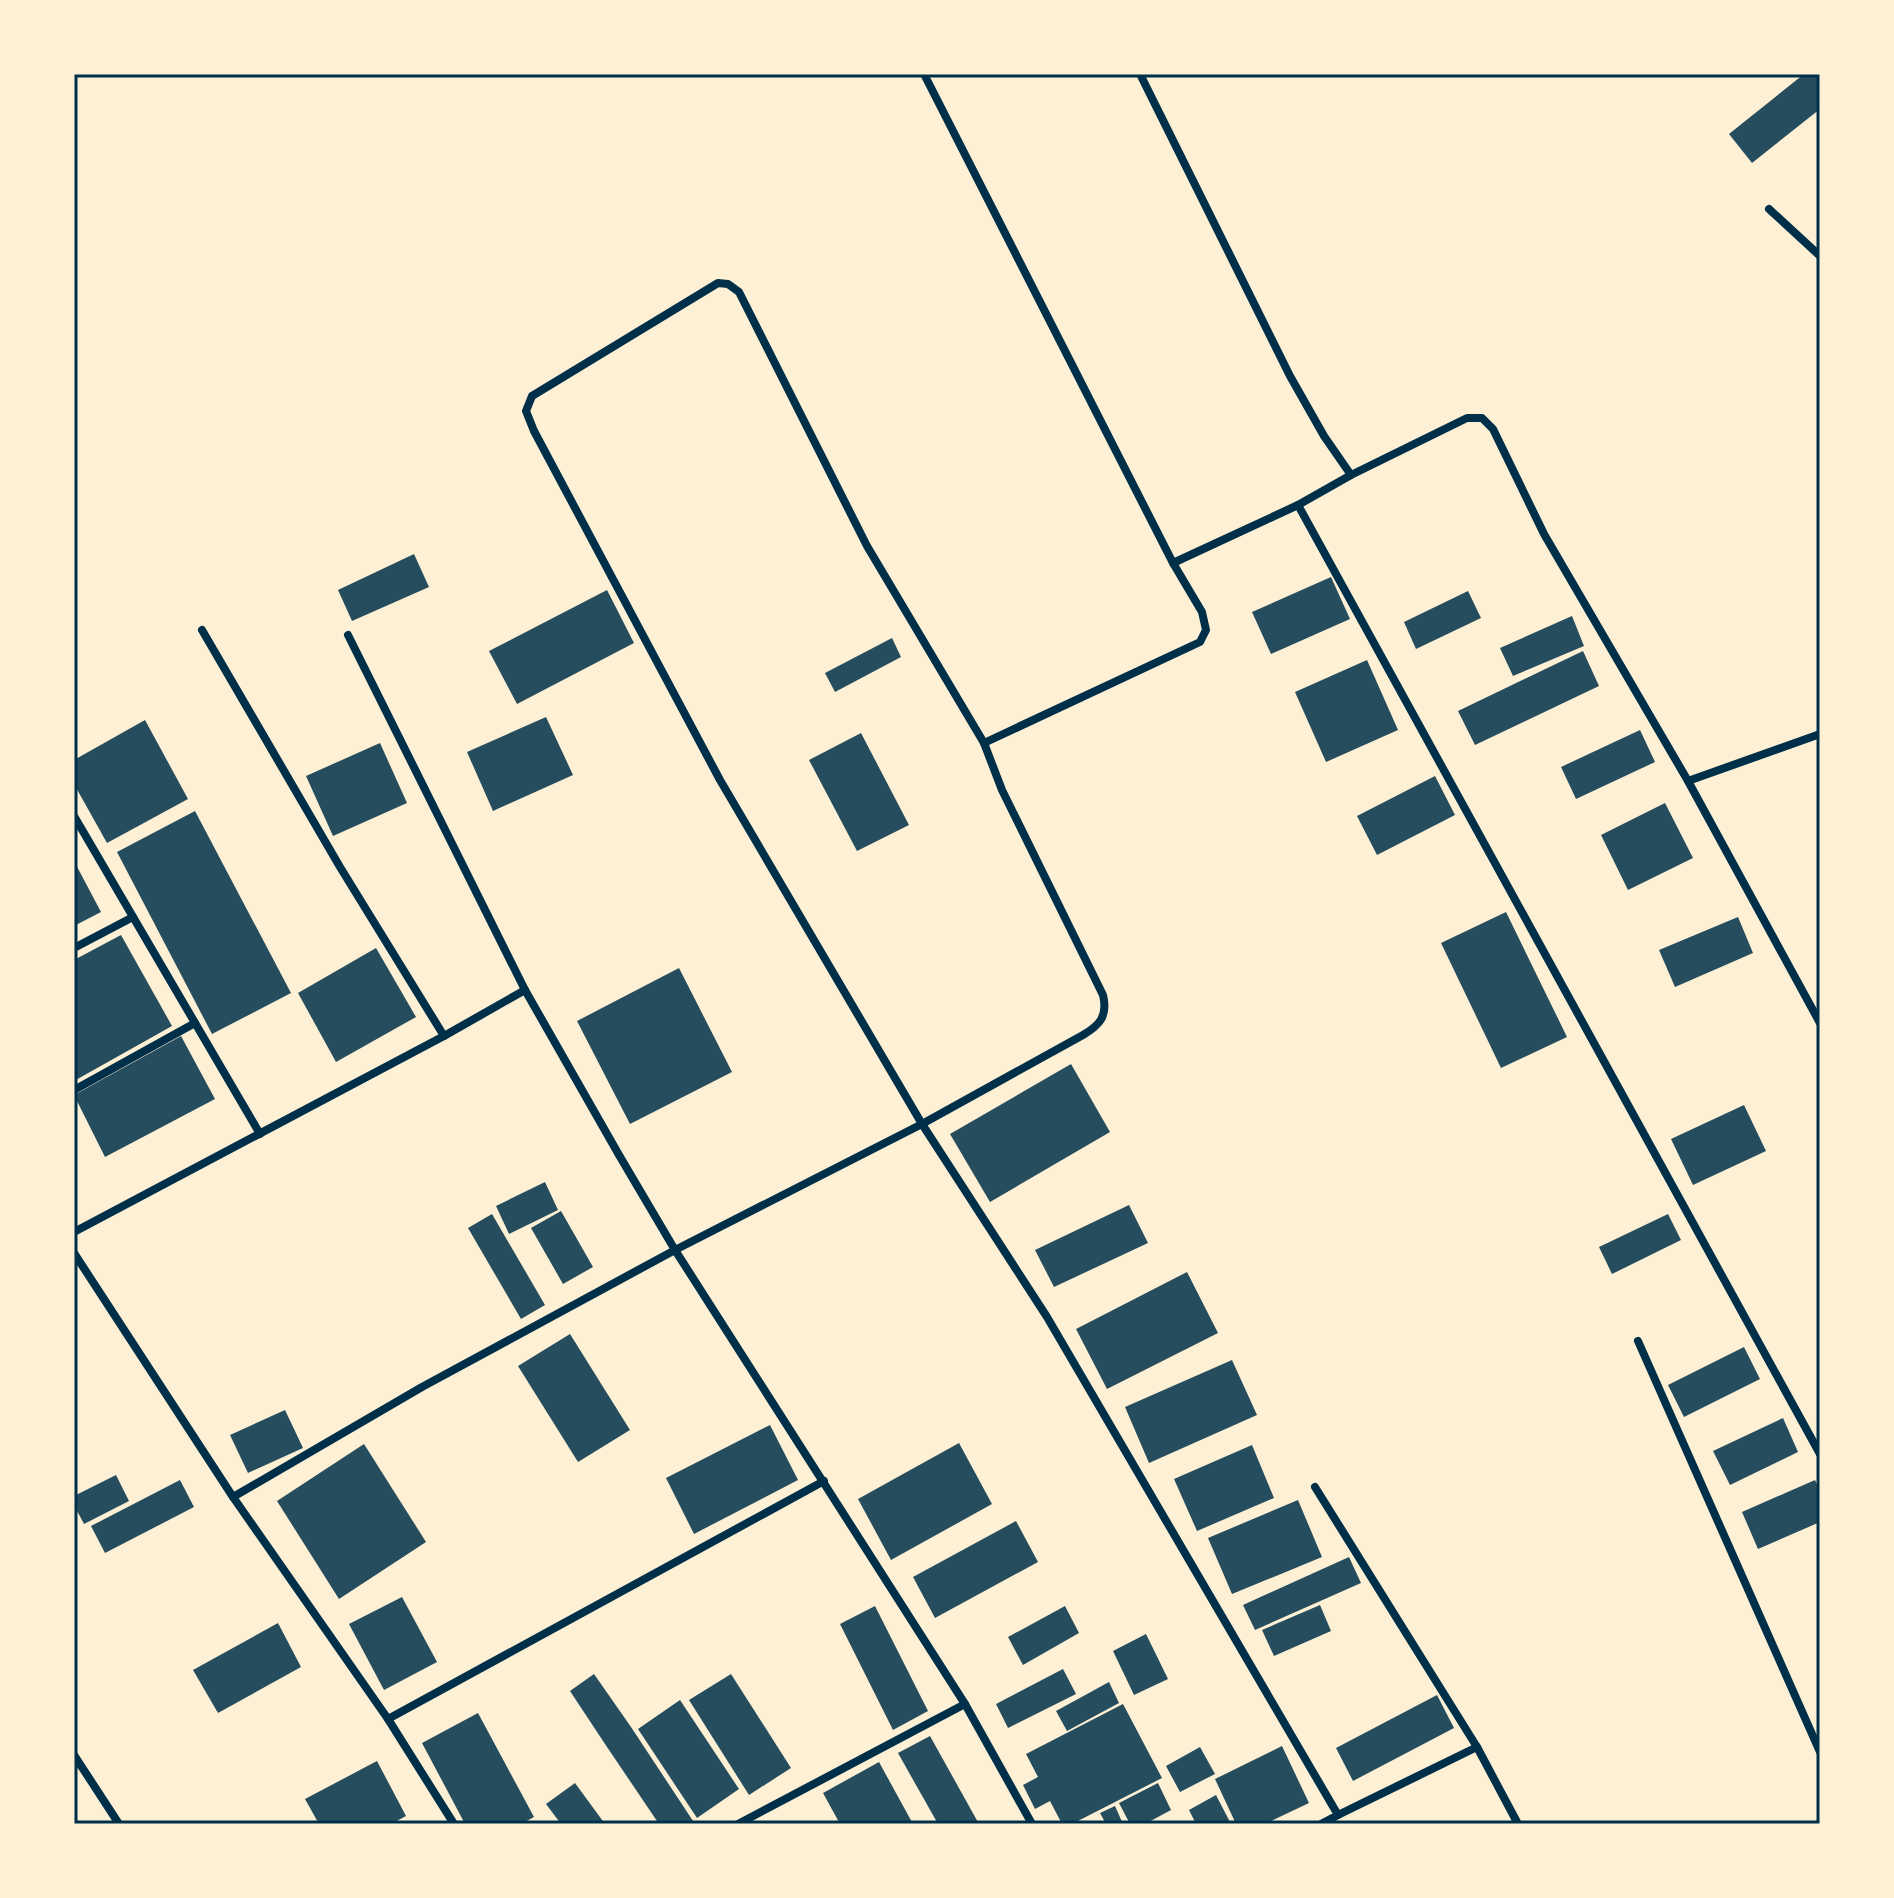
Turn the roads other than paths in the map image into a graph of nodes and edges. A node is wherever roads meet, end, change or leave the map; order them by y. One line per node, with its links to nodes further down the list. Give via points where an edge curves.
1 (924, 74): 7 (street)
2 (1140, 74): 5 (street, via 1290,376)
3 (1769, 209): 4 (street)
4 (1820, 256)
5 (1351, 475): 6 (street); 12 (street, via 1467,418 1482,418 1493,429 1544,534)
6 (1298, 505): 7 (street); 27 (street)
7 (1173, 563): 11 (street, via 1202,612 1206,630 1200,642)
8 (202, 630): 19 (street)
9 (348, 635): 16 (street)
10 (1820, 734): 12 (street)
11 (984, 743): 21 (street, via 1106,1006 1096,1027); 21 (street, via 867,546 739,292 718,283 532,396 526,411 534,431 720,780)
12 (1688, 781): 18 (street)
13 (74, 816): 14 (street)
14 (133, 917): 15 (street); 17 (street)
15 (74, 948)
16 (525, 990): 19 (street); 24 (street)
17 (195, 1023): 20 (street); 22 (street)
18 (1820, 1023)
19 (444, 1036): 22 (street)
20 (74, 1090)
21 (922, 1124): 24 (street); 36 (street, via 1047,1317)
22 (260, 1134): 23 (street)
23 (74, 1232)
24 (675, 1250): 28 (street); 30 (street)
25 (74, 1253): 30 (street)
26 (1638, 1341): 34 (street)
27 (1820, 1454)
28 (824, 1481): 31 (street); 32 (street)
29 (1315, 1487): 33 (street)
30 (233, 1497): 32 (street)
31 (965, 1704): 39 (street); 40 (street)
32 (388, 1719): 38 (street)
33 (1477, 1747): 36 (street); 42 (street)
34 (1820, 1752)
35 (74, 1755): 37 (street)
36 (1338, 1815): 41 (street)
37 (119, 1824)
38 (454, 1824)
39 (738, 1824)
40 (1032, 1824)
41 (1321, 1824)
42 (1518, 1824)

